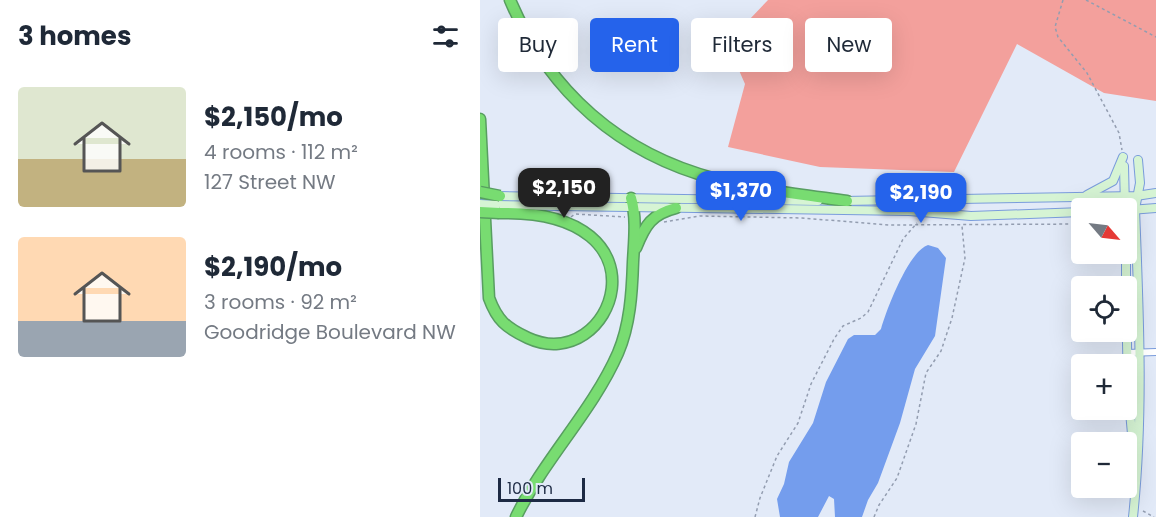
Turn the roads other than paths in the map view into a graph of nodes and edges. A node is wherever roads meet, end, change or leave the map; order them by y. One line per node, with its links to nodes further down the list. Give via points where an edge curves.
1 (510, 0): 10 (highway, via 526,35 554,75 602,125 629,143 668,163 719,180)
2 (480, 119): 12 (highway, via 489,298 495,316 505,327 538,343 559,345 590,331 603,315 610,297 612,272 605,253 587,232 569,223)
3 (1138, 160): 7 (main road, via 1140,183)
4 (1156, 193): 7 (main road)
5 (480, 194): 12 (highway, bridge)
6 (1125, 195): 7 (main road); 8 (main road); 8 (main road, via 1123,155 1113,181); 9 (main road)
7 (1136, 196)
8 (1082, 197): 10 (main road)
9 (1126, 198)
10 (847, 201): 13 (main road)
11 (480, 204): 12 (main road, bridge)
12 (498, 205): 13 (main road); 17 (highway, bridge)
13 (633, 207): 14 (main road); 19 (highway)
14 (676, 208): 18 (main road); 19 (highway, via 650,220)
15 (1156, 208): 16 (main road)
16 (1137, 209)
17 (480, 212)
18 (1071, 214)
19 (633, 254): 28 (highway, via 629,315 618,352)
20 (1133, 264): 22 (main road)
21 (1127, 342): 24 (main road)
22 (1140, 352): 23 (street); 24 (street); 26 (main road)
23 (1156, 352)
24 (1127, 353): 25 (main road)
25 (1132, 432)
26 (1137, 475)
27 (1135, 498): 29 (main road)
28 (516, 517)
29 (1133, 517)

